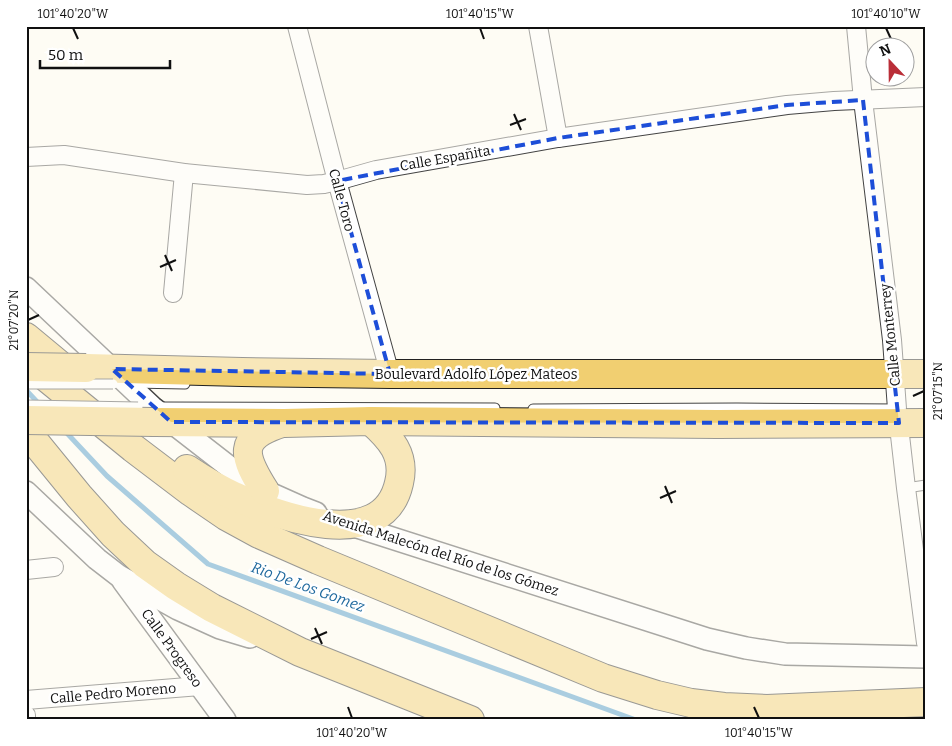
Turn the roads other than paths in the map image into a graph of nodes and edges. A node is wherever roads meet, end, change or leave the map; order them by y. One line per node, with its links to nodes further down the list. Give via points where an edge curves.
1 (297, 26): 9 (street, Calle Toro)
2 (538, 26): 6 (street)
3 (856, 26): 5 (street, Calle Monterrey)
4 (926, 97): 5 (street, Calle Españita)
5 (863, 100): 6 (street, Calle Españita, via 788,106); 17 (street, Calle Monterrey)
6 (558, 138): 9 (street, Calle Españita, via 385,169)
7 (26, 156): 8 (street, Calle Españita, via 64,155)
8 (184, 173): 9 (street, Calle Españita, via 307,184); 11 (street)
9 (337, 181): 15 (street, Calle Toro)
10 (26, 288): 16 (street, Avenida Malecón del Río de los Gómez)
11 (174, 293)
12 (26, 337): 33 (main road, via 155,446 232,496 296,518)
13 (26, 360): 42 (main road, via 133,448 226,516 318,560 603,678 657,695 724,707 768,709)
14 (26, 367): 16 (main road, Boulevard Adolfo López Mateos, bridge)
15 (390, 374): 16 (main road, Boulevard Adolfo López Mateos, via 242,372); 17 (main road, Boulevard Adolfo López Mateos)
16 (109, 376): 18 (lane, bridge); 19 (lane); 23 (street, Avenida Malecón del Río de los Gómez)
17 (902, 381): 24 (street, Calle Monterrey)
18 (26, 384)
19 (195, 384)
20 (26, 405): 23 (lane, bridge)
21 (507, 408): 23 (lane)
22 (526, 409): 24 (lane, via 737,408)
23 (154, 415): 25 (main road, bridge); 27 (main road); 31 (street, Avenida Malecón del Río de los Gómez)
24 (907, 416): 26 (main road, via 707,424); 30 (street, Calle Monterrey)
25 (26, 420)
26 (371, 421): 27 (main road); 33 (main road, via 390,439 398,455 399,484 395,496 378,515)
27 (284, 423): 31 (main road, via 258,433 249,445 248,461)
28 (26, 431): 38 (main road, via 79,496 145,564 212,608)
29 (926, 485): 30 (lane)
30 (906, 488): 37 (street, Calle Monterrey)
31 (264, 490): 33 (street, Avenida Malecón del Río de los Gómez)
32 (26, 492): 36 (street)
33 (350, 525): 39 (street, Avenida Malecón del Río de los Gómez, via 707,639 746,648 785,654)
34 (54, 567): 35 (street)
35 (26, 570)
36 (119, 576): 38 (street, via 220,628); 40 (street, Calle Progreso)
37 (926, 643)
38 (300, 652): 46 (main road)
39 (926, 657)
40 (200, 686): 41 (street, Calle Pedro Moreno); 45 (street, Calle Progreso)
41 (26, 700)
42 (926, 702)
43 (26, 716): 44 (street)
44 (26, 720)
45 (225, 720)
46 (470, 720)

